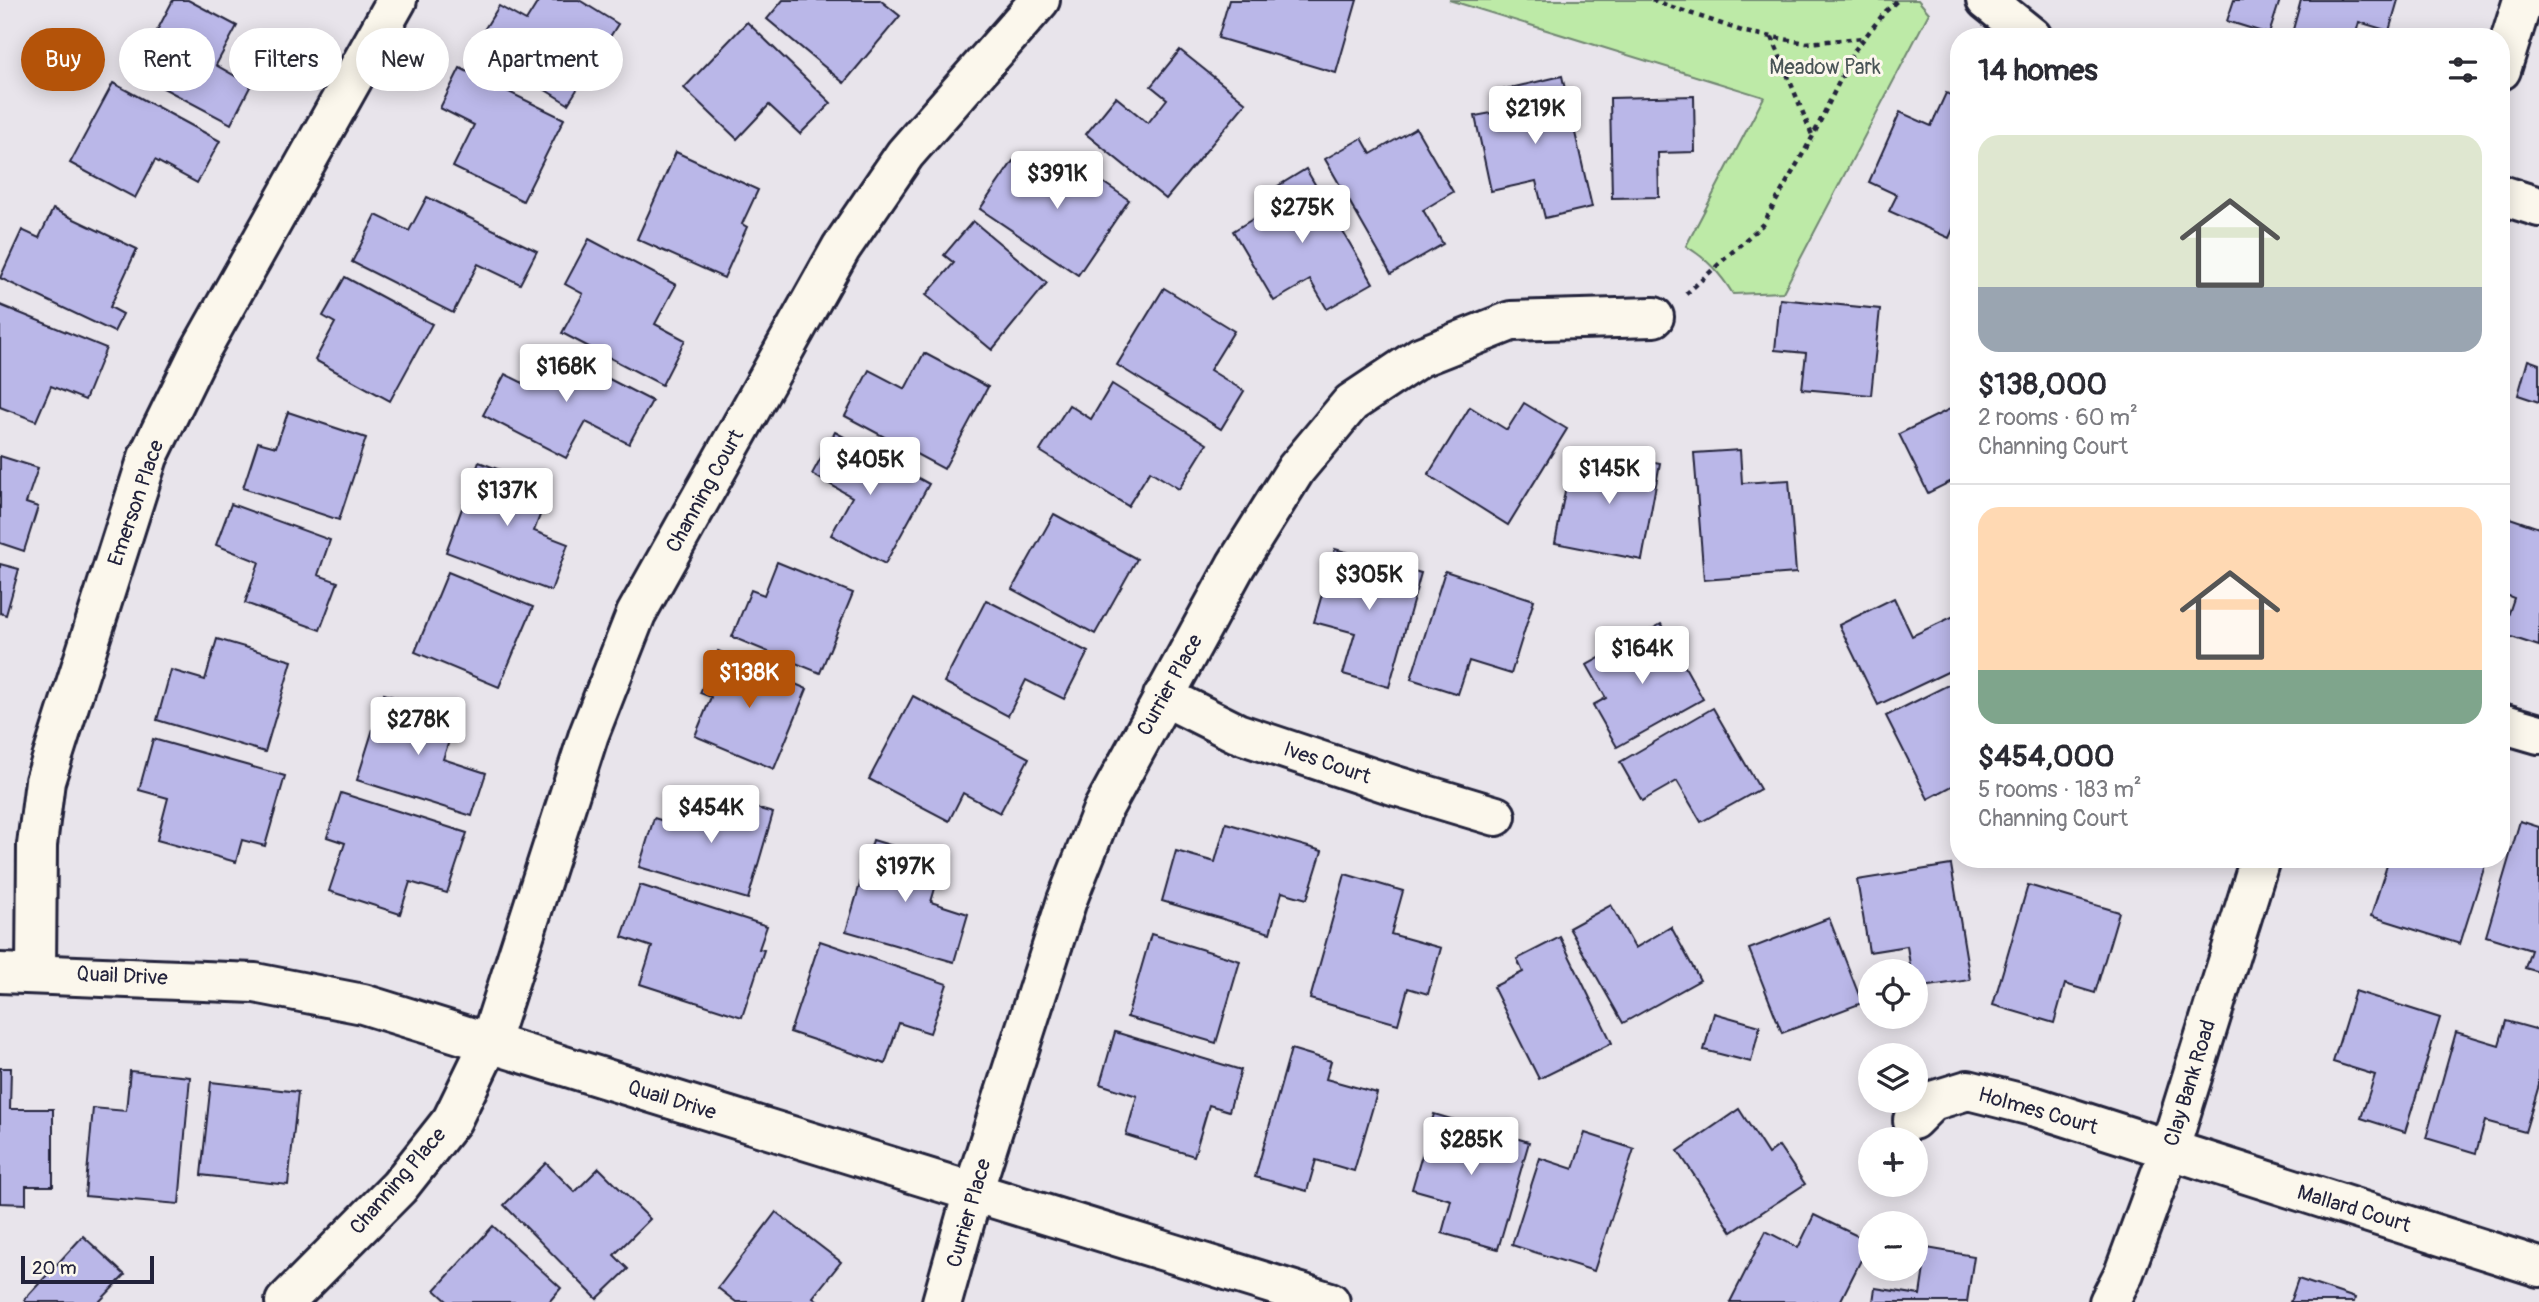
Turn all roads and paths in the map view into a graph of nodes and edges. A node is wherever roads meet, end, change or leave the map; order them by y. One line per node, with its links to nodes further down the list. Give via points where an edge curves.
1 (397, 0): 20 (street, Emerson Place, via 201,349 148,457 45,781)
2 (1040, 0): 21 (street, Channing Court, via 905,154 841,248 636,614 589,734)
3 (1652, 0): 8 (path)
4 (1898, 0): 9 (path)
5 (1986, 0): 7 (street)
6 (2523, 0): 10 (street)
7 (2021, 28)
8 (1772, 37): 9 (path, via 1806,43); 11 (path)
9 (1864, 38): 11 (path)
10 (2510, 41)
11 (1812, 136): 14 (path, via 1763,224)
12 (2510, 198): 13 (street)
13 (2539, 207)
14 (1654, 317): 15 (street, Currier Place, via 1511,321 1420,357 1351,403 1296,469)
15 (1163, 696): 18 (street, Ives Court, via 1237,733); 24 (street, Currier Place, via 1103,809 1068,900)
16 (2510, 726): 17 (street)
17 (2539, 734)
18 (1496, 816)
19 (2257, 868): 23 (street, Clay Bank Road)
20 (18, 973): 21 (street, Quail Drive, via 255,983 363,1004)
21 (489, 1044): 24 (street, Quail Drive); 26 (street, Channing Place, via 452,1120 406,1177)
22 (1913, 1121): 23 (street, Holmes Court, via 1932,1101 1968,1090)
23 (2169, 1151): 25 (street, Mallard Court); 29 (street, Clay Bank Road)
24 (973, 1192): 27 (street, Currier Place); 28 (street, Quail Drive)
25 (2539, 1266)
26 (285, 1302)
27 (942, 1302)
28 (1330, 1302)
29 (2109, 1302)

